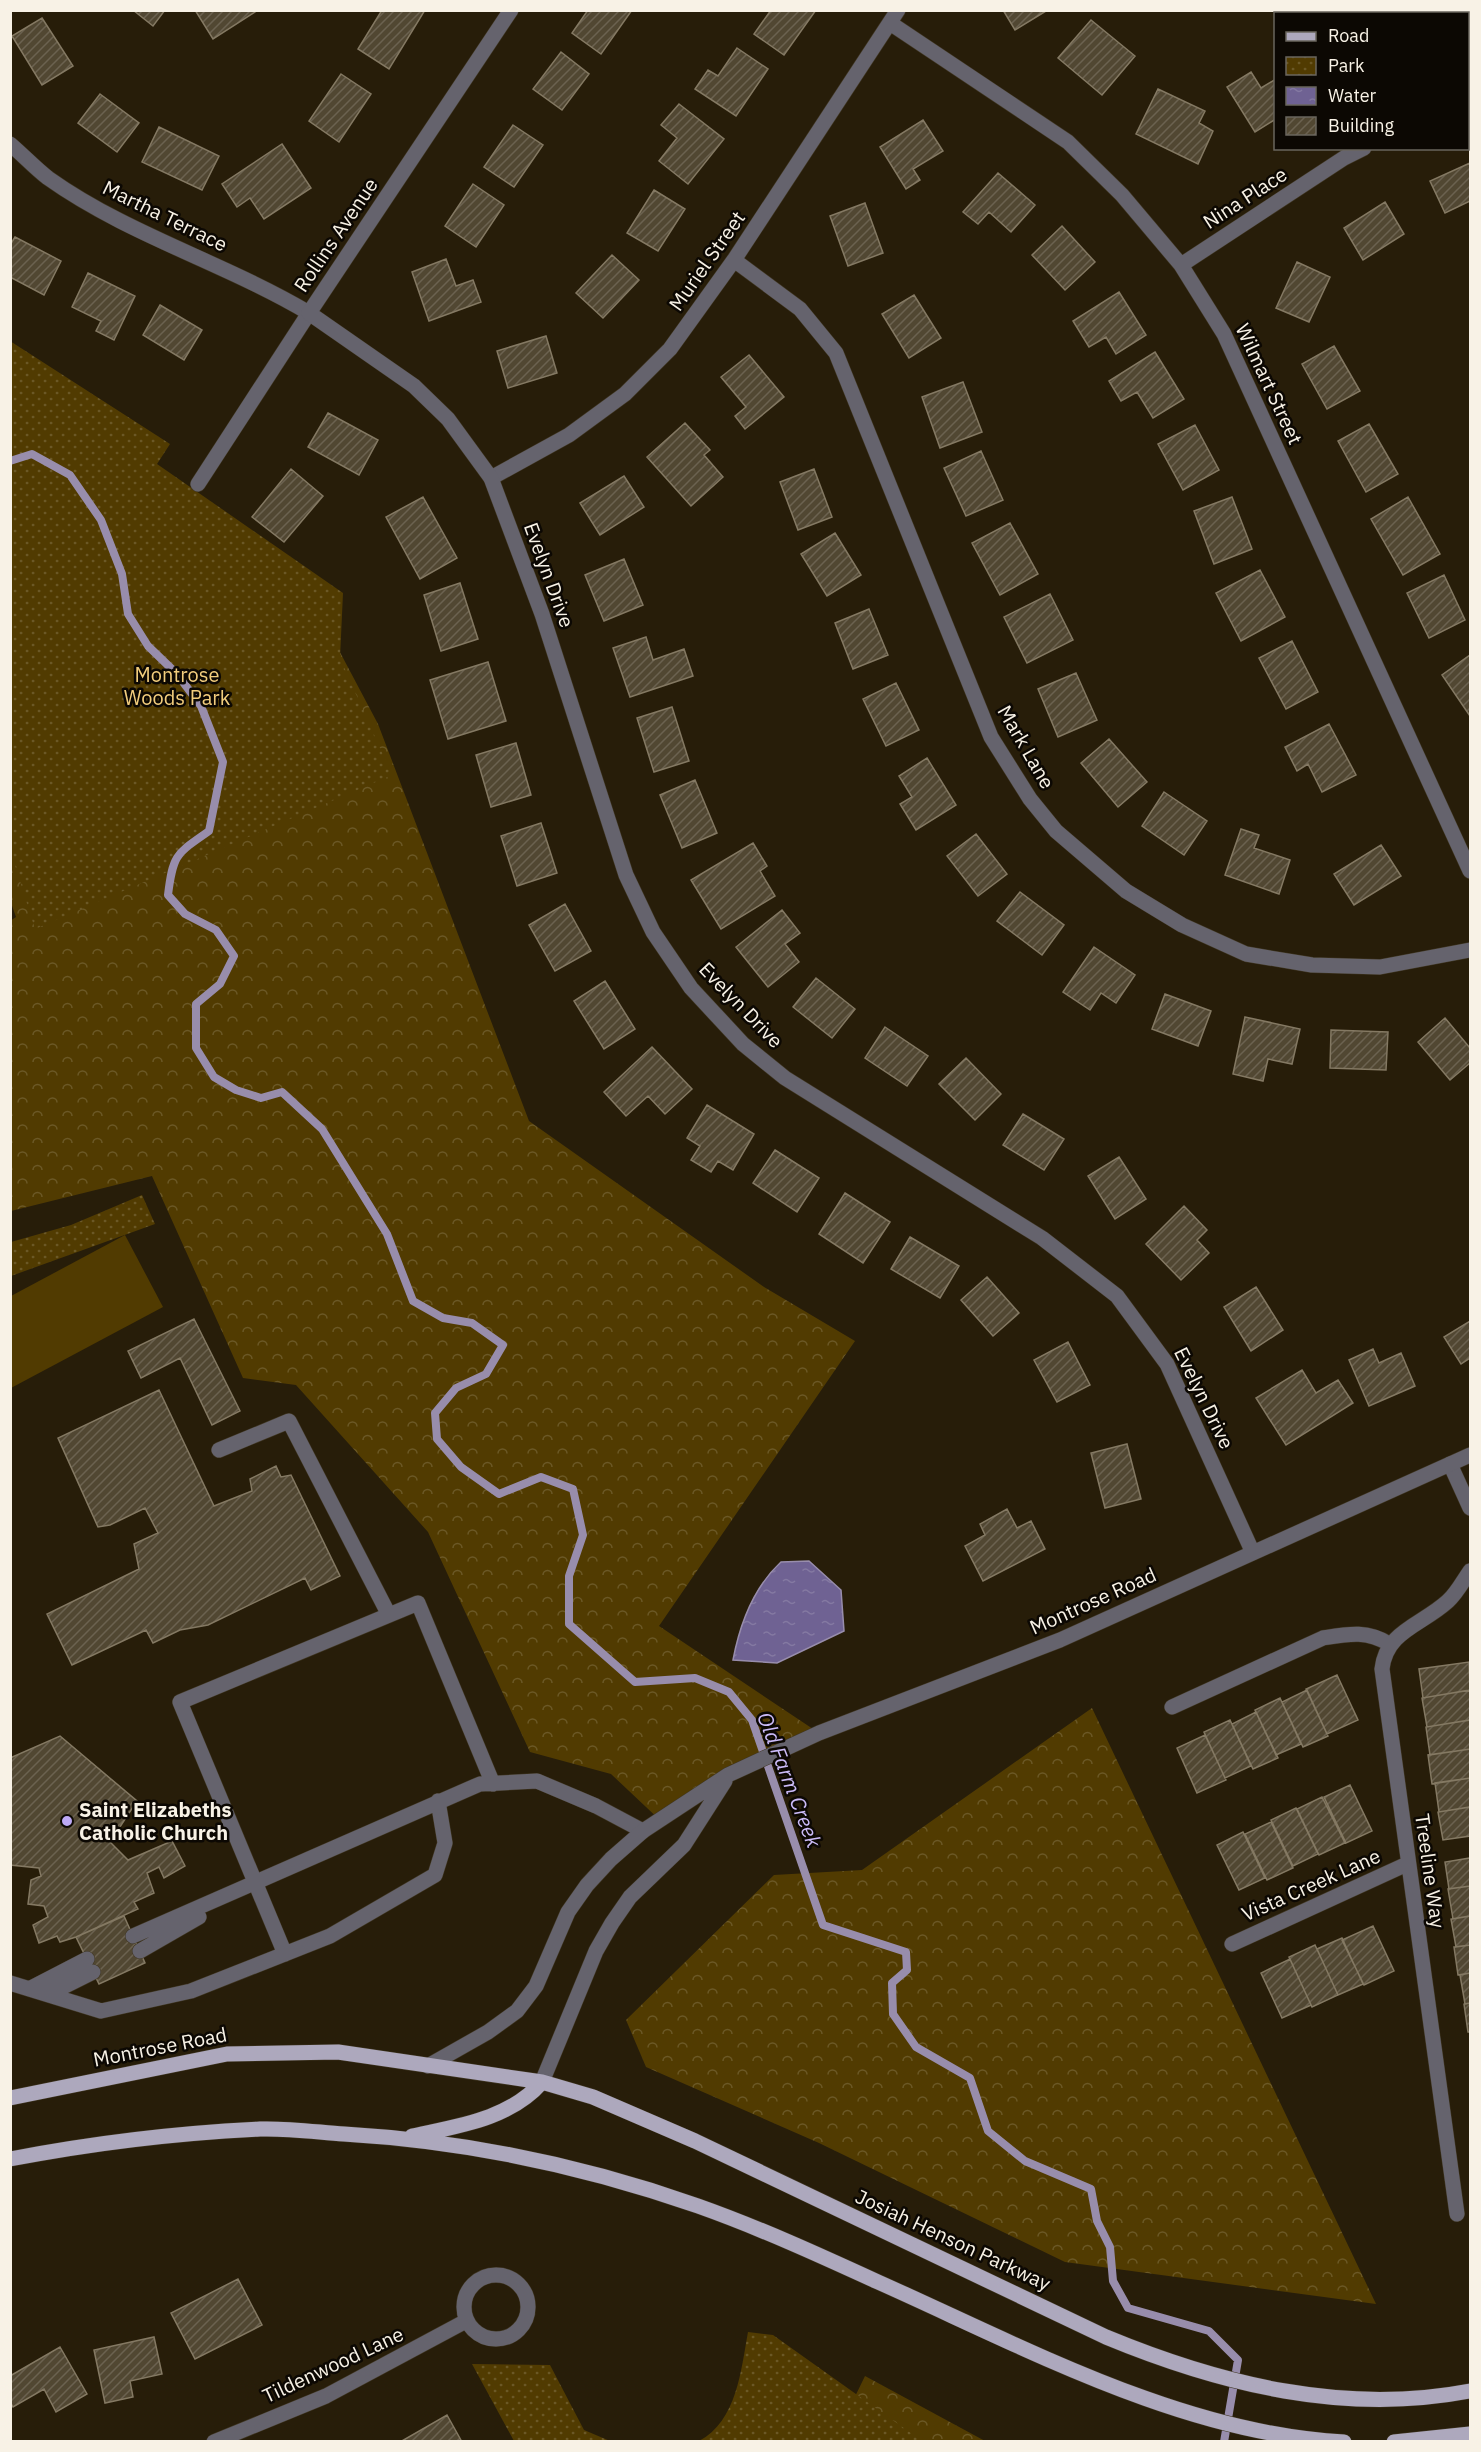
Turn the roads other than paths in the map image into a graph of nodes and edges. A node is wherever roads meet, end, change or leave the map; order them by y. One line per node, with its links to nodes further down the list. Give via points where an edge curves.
1 (511, 10): 7 (street, Rollins Avenue)
2 (894, 17): 5 (street, Muriel Street); 6 (street, Wilmart Street, via 1068,142 1122,195)
3 (10, 144): 7 (street, Martha Terrace, via 47,177 104,213 268,288)
4 (1360, 150): 6 (street, Nina Place)
5 (734, 260): 8 (street, Muriel Street, via 670,349 626,394 569,435); 11 (street, Mark Lane, via 800,309 836,353 991,737 1030,799 1056,831 1126,891 1182,925 1246,954 1312,965 1380,967)
6 (1181, 265): 10 (street, Wilmart Street, via 1224,334)
7 (309, 313): 8 (street, Evelyn Drive, via 414,386 448,418); 9 (street, Rollins Avenue)
8 (491, 478): 16 (street, Evelyn Drive, via 542,614 626,875 653,932 691,988 743,1044 785,1078 1042,1238 1116,1296 1167,1364)
9 (198, 484)
10 (1470, 871)
11 (1470, 950)
12 (219, 1450): 18 (street, via 289,1421)
13 (1470, 1455): 14 (street, Montrose Road)
14 (1450, 1464): 15 (street); 16 (street, Montrose Road)
15 (1470, 1508)
16 (1253, 1553): 21 (street, Montrose Road, via 1060,1640 819,1733)
17 (1470, 1571): 19 (street, via 1449,1600)
18 (388, 1616): 22 (street, via 418,1603); 26 (street, via 180,1702)
19 (1389, 1644): 20 (street, via 1366,1634 1323,1638); 25 (street, Treeline Way, via 1382,1669)
20 (1172, 1707)
21 (728, 1775): 24 (street, Montrose Road); 35 (street, via 684,1845 630,1897 612,1923)
22 (493, 1784): 23 (street, via 480,1784); 24 (street, via 537,1781)
23 (438, 1801): 26 (street); 30 (street, via 445,1843 435,1875 330,1936)
24 (643, 1831): 34 (street, Montrose Road, via 611,1858 568,1912 536,1986 517,2011)
25 (1407, 1864): 28 (street, Vista Creek Lane); 39 (street, Treeline Way)
26 (256, 1884): 27 (street); 29 (street); 30 (street)
27 (133, 1936)
28 (1232, 1944)
29 (140, 1951)
30 (285, 1954): 33 (street, via 191,1992 102,2011)
31 (10, 1983): 32 (street)
32 (31, 1988): 33 (street); 33 (street, via 90,1966)
33 (49, 1994)
34 (428, 2066): 35 (main road, Josiah Henson Parkway); 36 (main road, Montrose Road, via 338,2052 227,2054)
35 (542, 2082): 37 (main road, via 529,2098 488,2117); 41 (main road, Josiah Henson Parkway, via 592,2097 695,2141 1106,2337 1156,2357 1242,2383 1356,2400)
36 (10, 2098)
37 (405, 2138): 38 (main road, via 264,2129 142,2137); 44 (main road, via 527,2158 700,2206 1138,2396 1275,2433)
38 (10, 2159)
39 (1457, 2214)
40 (466, 2321): 40 (street, via 482,2337 493,2340 515,2334 528,2316 526,2294 510,2277 499,2274 478,2280 465,2299); 43 (street, Tildenwood Lane, via 326,2396)
41 (1470, 2391)
42 (1470, 2434): 45 (main road)
43 (214, 2442)
44 (1344, 2442)
45 (1394, 2442)

